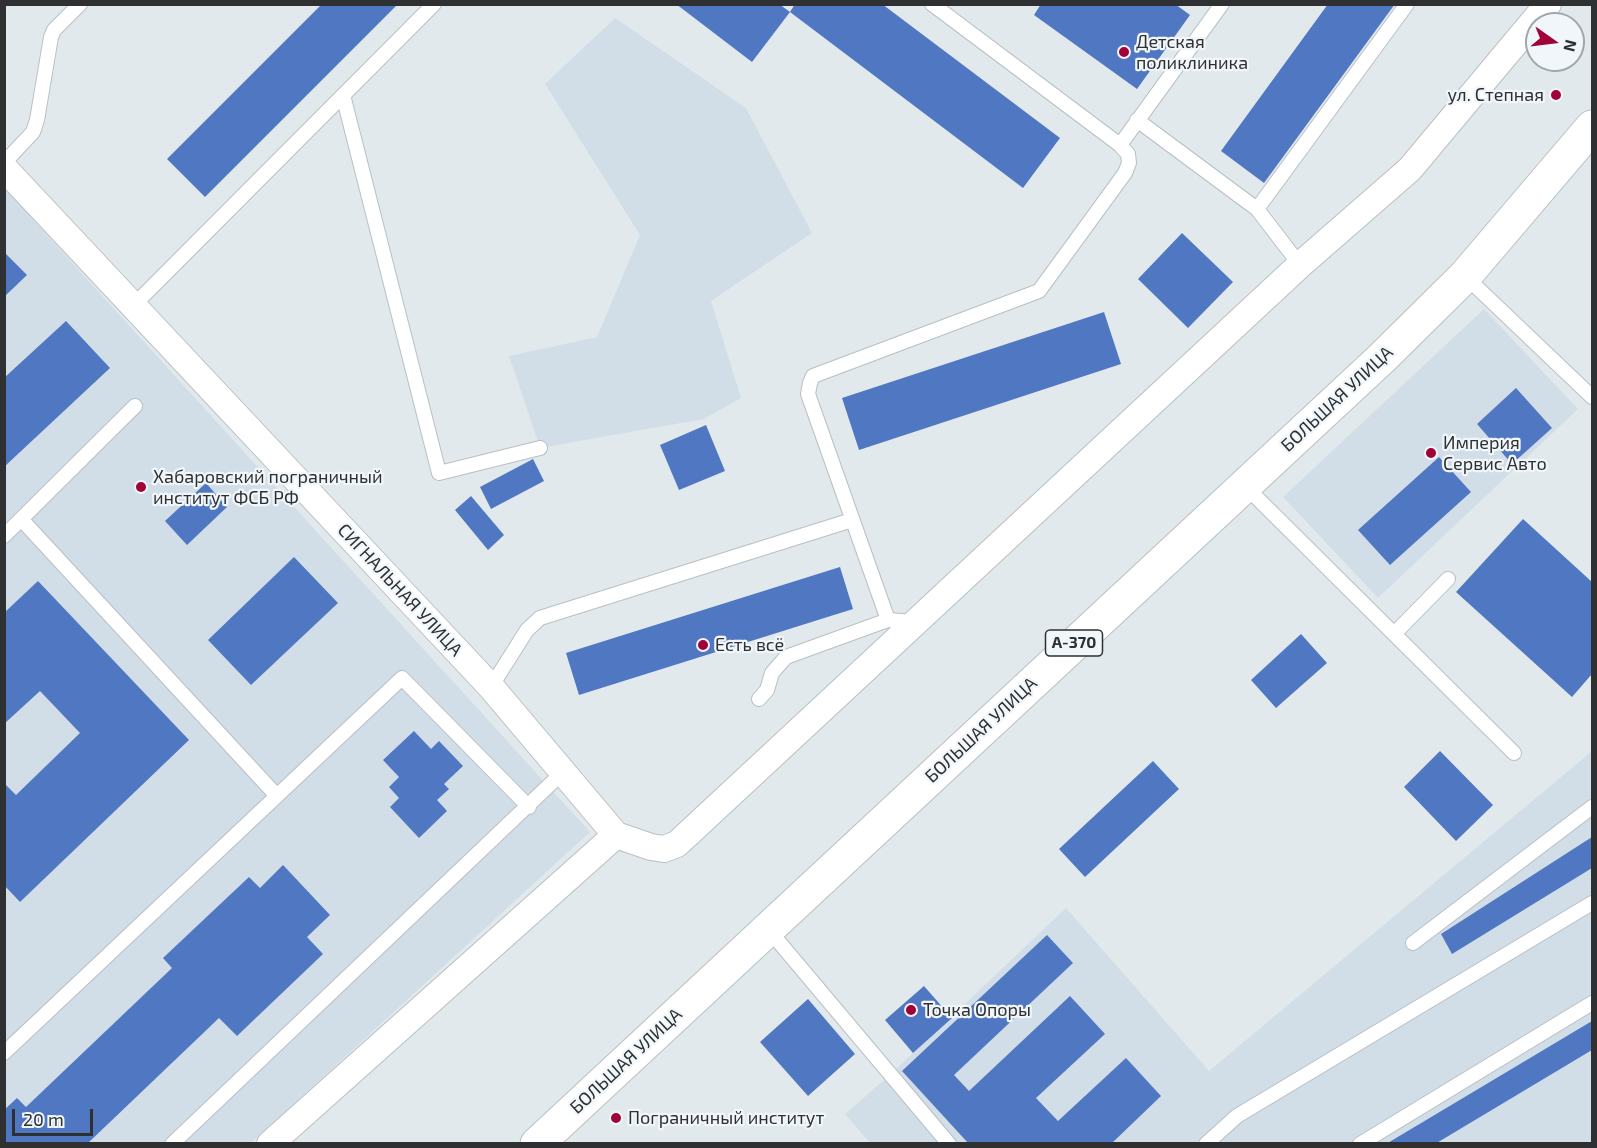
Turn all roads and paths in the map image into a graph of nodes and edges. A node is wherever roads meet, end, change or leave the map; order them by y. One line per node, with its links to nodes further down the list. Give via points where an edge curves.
1 (80, 4): 11 (lane, via 51,37 33,132)
2 (434, 4): 7 (lane)
3 (932, 4): 10 (lane)
4 (1222, 4): 8 (lane)
5 (1407, 4): 13 (lane)
6 (1548, 4): 14 (street, via 1410,169)
7 (343, 95): 16 (lane); 19 (lane, via 439,473)
8 (1137, 120): 10 (lane); 13 (lane)
9 (1593, 127): 15 (highway, БОЛЬШАЯ УЛИЦА / А-370)
10 (1120, 145): 22 (lane, via 1128,154 1125,172 1039,291 813,376 808,394)
11 (4, 163)
12 (4, 168): 16 (street, СИГНАЛЬНАЯ УЛИЦА)
13 (1257, 210): 14 (lane)
14 (1300, 265): 26 (street)
15 (1465, 276): 17 (lane); 20 (highway, БОЛЬШАЯ УЛИЦА / А-370)
16 (133, 306): 28 (street, СИГНАЛЬНАЯ УЛИЦА)
17 (1593, 397)
18 (135, 406): 21 (lane)
19 (540, 448)
20 (1244, 485): 27 (lane); 37 (highway, БОЛЬШАЯ УЛИЦА / А-370)
21 (22, 520): 23 (lane); 32 (lane)
22 (852, 520): 25 (lane); 28 (lane, via 540,618 527,630)
23 (4, 536)
24 (1448, 579): 27 (lane)
25 (888, 620): 26 (lane); 29 (lane, via 786,657 772,673)
26 (914, 622): 35 (street, via 677,844 664,849)
27 (1395, 633): 30 (lane)
28 (491, 687): 31 (street, СИГНАЛЬНАЯ УЛИЦА)
29 (759, 699)
30 (1514, 753)
31 (562, 773): 33 (lane); 35 (street, СИГНАЛЬНАЯ УЛИЦА)
32 (277, 796): 33 (lane, via 402,678); 40 (lane)
33 (529, 807): 41 (lane)
34 (1593, 807): 38 (lane)
35 (616, 835): 42 (street)
36 (1593, 903): 45 (lane, via 1237,1116)
37 (768, 929): 43 (highway, БОЛЬШАЯ УЛИЦА / А-370); 44 (lane)
38 (1413, 943)
39 (1593, 1003): 46 (lane)
40 (4, 1053)
41 (172, 1143)
42 (270, 1143)
43 (537, 1143)
44 (949, 1143)
45 (1206, 1143)
46 (1360, 1143)

